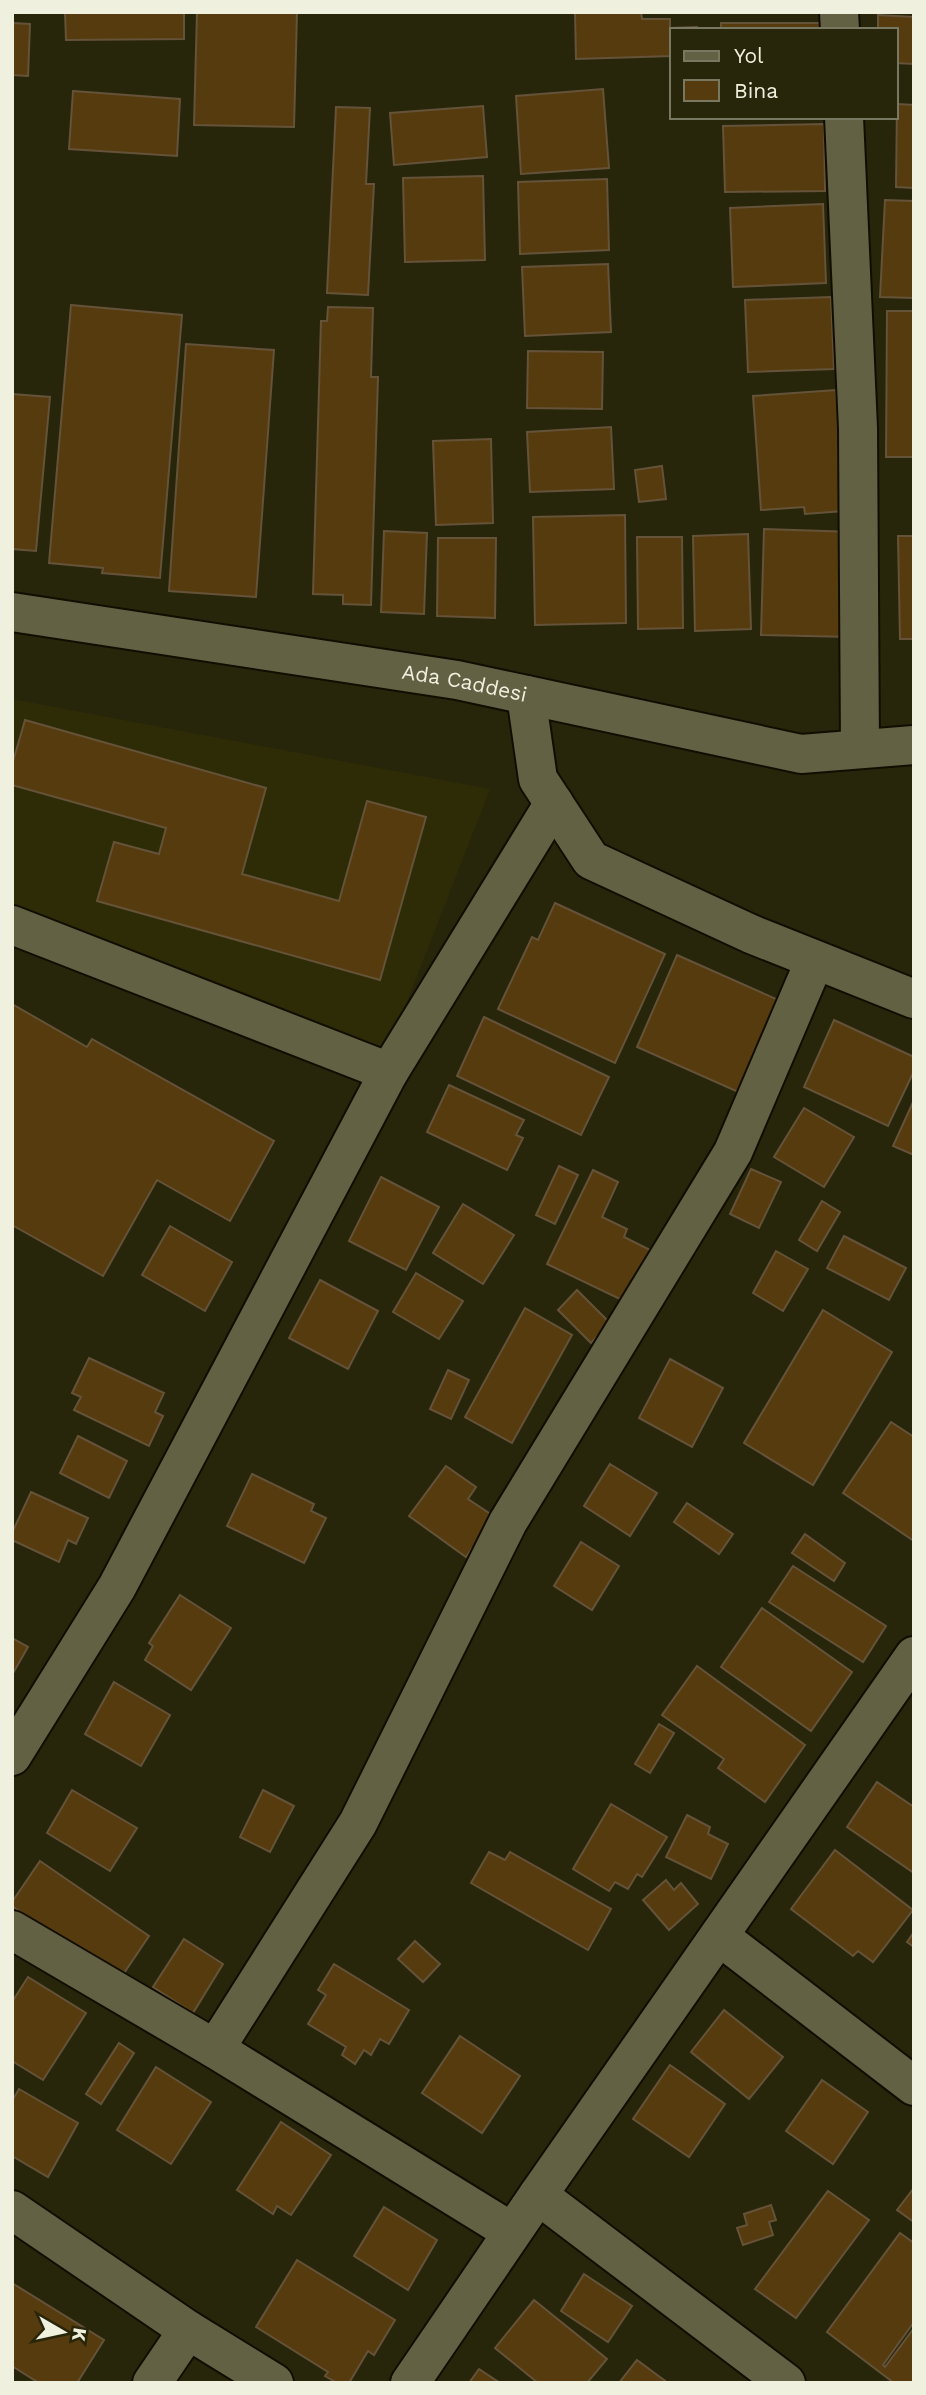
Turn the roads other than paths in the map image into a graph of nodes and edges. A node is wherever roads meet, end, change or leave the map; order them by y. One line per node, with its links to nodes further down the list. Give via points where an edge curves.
1 (844, 119): 5 (street, via 858,428)
2 (12, 612): 3 (street, Ada Caddesi, via 457,680)
3 (526, 695): 5 (street, Ada Caddesi, via 801,754); 6 (street, via 538,779)
4 (914, 745): 5 (street, Ada Caddesi)
5 (860, 749)
6 (554, 803): 8 (street, via 591,860); 10 (street)
7 (12, 925): 10 (street)
8 (815, 960): 9 (street); 15 (street, via 733,1152 508,1522 358,1823)
9 (914, 999)
10 (389, 1072): 12 (street, via 117,1587)
11 (914, 1656): 14 (street)
12 (12, 1756)
13 (12, 1930): 15 (street)
14 (719, 1936): 16 (street); 17 (street)
15 (215, 2049): 19 (street)
16 (914, 2086)
17 (538, 2195): 19 (street); 21 (street)
18 (12, 2210): 20 (street)
19 (512, 2232): 24 (street)
20 (188, 2330): 22 (street); 23 (street)
21 (780, 2381)
22 (152, 2383)
23 (274, 2383)
24 (410, 2383)

